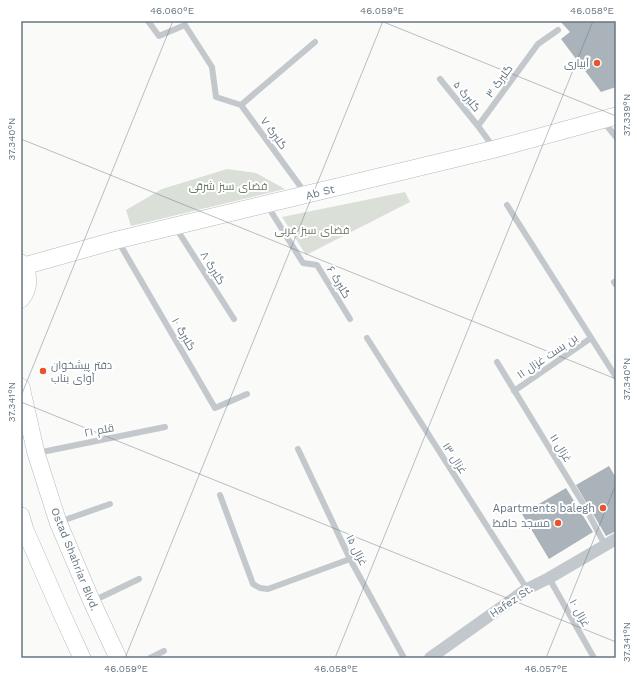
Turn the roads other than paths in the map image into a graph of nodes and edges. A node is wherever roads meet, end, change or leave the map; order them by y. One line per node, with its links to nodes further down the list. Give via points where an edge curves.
1 (148, 21): 5 (lane, via 159,36 186,25 212,67 216,97)
2 (558, 30): 7 (lane, گلبرگ ۳, via 538,44)
3 (315, 42): 5 (lane)
4 (440, 79): 7 (lane, گلبرگ ۵)
5 (241, 105): 10 (lane, گلبرگ ۷)
6 (609, 118): 8 (lane); 9 (main road, Ab St)
7 (478, 126): 9 (lane)
8 (616, 137)
9 (495, 149): 10 (main road, Ab St)
10 (306, 195): 11 (main road, Ab St)
11 (267, 205): 13 (main road, Ab St); 18 (lane, گلبرگ ۶, via 303,263 317,265)
12 (507, 205): 20 (lane)
13 (175, 226): 14 (main road, Ab St); 17 (lane, گلبرگ ۸)
14 (117, 240): 15 (main road, Ab St); 25 (lane, گلبرگ ۱۰, via 215,408)
15 (22, 264): 16 (main road, via 28,281)
16 (22, 300)
17 (234, 319)
18 (350, 319)
19 (367, 338): 37 (lane, غزال ۱۳)
20 (591, 338): 22 (lane); 24 (lane, بن بست غزال ۱۱)
21 (497, 362): 24 (lane, غزال ۱۱)
22 (616, 377)
23 (21, 387): 28 (main road, Ostad Shahriar Blvd.)
24 (514, 391): 33 (lane, غزال ۱۱, via 584,505)
25 (247, 394)
26 (165, 427): 28 (lane, قلم ۲۱)
27 (298, 449): 34 (lane, غزال ۱۵)
28 (36, 453): 32 (main road, Ostad Shahriar Blvd.)
29 (220, 495): 34 (lane, via 253,584 260,588 268,589)
30 (110, 504): 32 (lane)
31 (21, 516): 40 (main road)
32 (58, 522): 38 (main road, Ostad Shahriar Blvd.)
33 (611, 542): 35 (street, Hafez St.)
34 (350, 559): 43 (lane, غزال ۱۵)
35 (549, 578): 37 (street, Hafez St.); 45 (lane, غزال ۱۰)
36 (139, 580): 38 (lane)
37 (527, 589): 44 (street, Hafez St.)
38 (92, 602): 41 (main road, Ostad Shahriar Blvd.)
39 (164, 652): 42 (lane)
40 (82, 658)
41 (118, 658)
42 (150, 658)
43 (404, 658)
44 (430, 658)
45 (594, 658)

